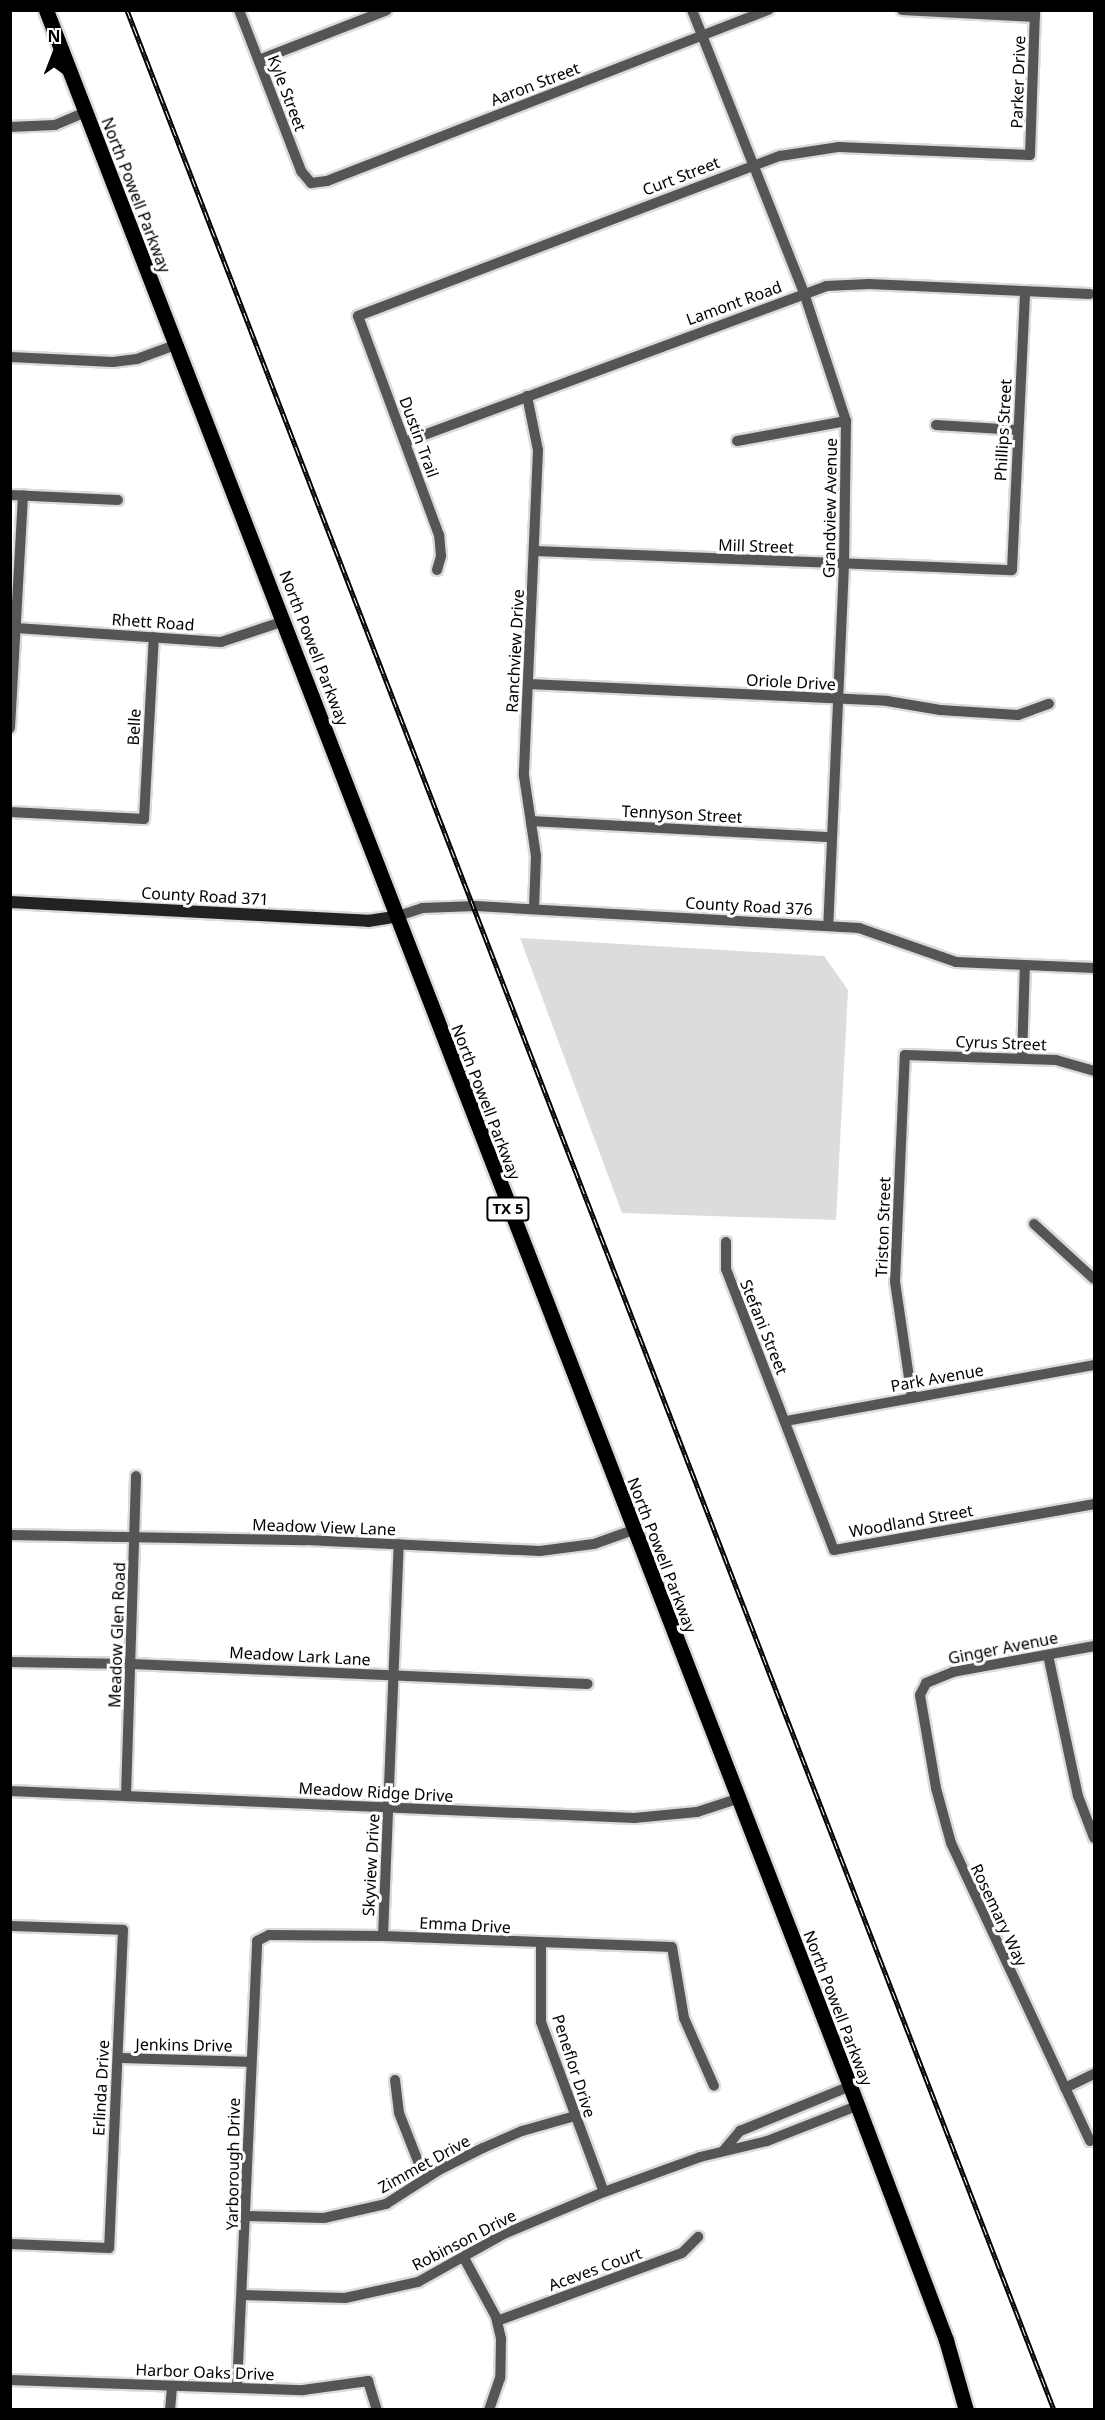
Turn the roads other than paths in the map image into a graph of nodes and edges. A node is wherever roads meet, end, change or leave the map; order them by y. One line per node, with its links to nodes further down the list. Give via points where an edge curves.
1 (46, 10): 10 (main road, North Powell Parkway / TX 5)
2 (239, 10): 9 (street, Kyle Street)
3 (387, 10): 9 (street)
4 (692, 10): 8 (street, Grandview Avenue)
5 (769, 10): 8 (street, Aaron Street)
6 (902, 10): 7 (street)
7 (1035, 14): 12 (street, Parker Drive)
8 (702, 36): 13 (street, Grandview Avenue); 14 (street, Aaron Street, via 327,181)
9 (259, 60): 14 (street, Kyle Street, via 301,171)
10 (85, 112): 11 (street, via 55,125); 19 (main road, North Powell Parkway / TX 5)
11 (10, 127)
12 (1030, 155): 13 (street, Curt Street, via 839,147 806,150)
13 (752, 164): 16 (street, Grandview Avenue); 18 (street, Curt Street)
14 (311, 183)
15 (1025, 292): 16 (street, Lamont Road, via 852,284); 17 (street, Lamont Road); 24 (street, Phillips Street)
16 (804, 293): 21 (street, Lamont Road); 22 (street, Grandview Avenue)
17 (1090, 294)
18 (358, 315): 26 (street, Dustin Trail)
19 (175, 345): 20 (street, via 137,359 113,362); 34 (main road, North Powell Parkway / TX 5)
20 (10, 357)
21 (527, 396): 26 (street, Lamont Road); 30 (street, Ranchview Drive, via 537,435)
22 (846, 421): 25 (street); 31 (street, Grandview Avenue)
23 (936, 425): 24 (street)
24 (1018, 430): 33 (street, Phillips Street)
25 (737, 441)
26 (405, 442): 32 (street, Dustin Trail, via 439,535 441,555)
27 (10, 495): 28 (street)
28 (22, 495): 29 (street); 35 (street)
29 (118, 500)
30 (535, 551): 31 (street, Mill Street); 37 (street, Ranchview Drive)
31 (844, 565): 33 (street, Mill Street); 38 (street, Grandview Avenue)
32 (437, 570)
33 (1012, 570)
34 (284, 621): 36 (street, Rhett Road, via 221,642); 46 (main road, North Powell Parkway / TX 5)
35 (16, 628): 36 (street, Rhett Road); 40 (street)
36 (154, 638): 41 (street, Belle, via 144,819)
37 (529, 684): 38 (street, Oriole Drive); 42 (street, Ranchview Drive, via 524,776)
38 (839, 699): 39 (street, Oriole Drive, via 1018,715); 43 (street, Grandview Avenue)
39 (1049, 704)
40 (10, 729)
41 (10, 812)
42 (531, 821): 43 (street, Tennyson Street); 45 (street, Ranchview Drive, via 536,856)
43 (831, 837): 47 (street, Grandview Avenue)
44 (10, 903): 46 (street, County Road 371, via 368,921)
45 (534, 909): 46 (street, County Road 376, via 422,908); 47 (street, County Road 376)
46 (398, 916): 61 (main road, North Powell Parkway / TX 5)
47 (828, 926): 48 (street, County Road 376, via 859,928 956,962)
48 (1025, 965): 49 (street, County Road 376); 51 (street)
49 (1095, 968)
50 (905, 1055): 51 (street, Cyrus Street); 57 (street, Triston Street, via 895,1281)
51 (1022, 1058): 52 (street, Cyrus Street, via 1073,1063)
52 (1095, 1071)
53 (1034, 1224): 55 (street)
54 (726, 1242): 58 (street, Stefani Street, via 726,1269)
55 (1095, 1279)
56 (1095, 1365): 57 (street, Park Avenue)
57 (912, 1398): 58 (street, Park Avenue)
58 (786, 1421): 60 (street, Woodland Street, via 834,1550)
59 (136, 1476): 63 (street, Meadow Glen Road)
60 (1095, 1504)
61 (633, 1530): 64 (street, Meadow View Lane, via 594,1544 558,1550); 74 (main road, North Powell Parkway / TX 5)
62 (10, 1535): 63 (street, Meadow View Lane)
63 (135, 1537): 64 (street, Meadow View Lane); 68 (street, Meadow Glen Road)
64 (399, 1544): 69 (street, Skyview Drive)
65 (1095, 1646): 66 (street, Ginger Avenue)
66 (1048, 1655): 71 (street, Ginger Avenue, via 953,1672 932,1679); 76 (street, via 1078,1796)
67 (10, 1662): 68 (street, Meadow Lark Lane)
68 (132, 1664): 69 (street, Meadow Lark Lane); 73 (street, Meadow Glen Road)
69 (393, 1675): 70 (street, Meadow Lark Lane); 75 (street, Skyview Drive)
70 (588, 1684)
71 (922, 1688): 87 (street, Rosemary Way, via 936,1788 951,1843)
72 (10, 1791): 73 (street, Meadow Ridge Drive)
73 (126, 1796): 75 (street, Meadow Ridge Drive)
74 (737, 1799): 75 (street, Meadow Ridge Drive, via 698,1812 657,1818); 86 (main road, North Powell Parkway / TX 5)
75 (389, 1807): 78 (street, Skyview Drive)
76 (1095, 1838)
77 (10, 1926): 81 (street, Erlinda Drive, via 123,1930)
78 (382, 1936): 79 (street, Emma Drive, via 269,1935); 80 (street, Emma Drive)
79 (257, 1941): 82 (street, Yarborough Drive)
80 (541, 1944): 85 (street, Emma Drive, via 672,1947 684,2018); 89 (street, Peneflor Drive, via 541,2022)
81 (118, 2058): 82 (street, Jenkins Drive); 96 (street, Erlinda Drive, via 109,2248)
82 (250, 2062): 94 (street, Yarborough Drive)
83 (1095, 2074): 87 (street)
84 (395, 2080): 92 (street, via 399,2113)
85 (714, 2086)
86 (850, 2086): 88 (main road, North Powell Parkway / TX 5); 91 (street, Robinson Drive, via 740,2131)
87 (1065, 2088): 90 (street, Rosemary Way)
88 (857, 2106): 91 (street, Robinson Drive, via 767,2141); 106 (main road, North Powell Parkway / TX 5, via 946,2340)
89 (575, 2116): 92 (street, Zimmet Drive, via 522,2131); 93 (street, Peneflor Drive)
90 (1090, 2141)
91 (724, 2150): 93 (street, Robinson Drive)
92 (425, 2179): 94 (street, Zimmet Drive, via 386,2204 355,2213 324,2218)
93 (604, 2192): 97 (street, Robinson Drive, via 504,2234)
94 (247, 2217): 98 (street, Yarborough Drive)
95 (698, 2237): 99 (street, Aceves Court, via 681,2253)
96 (10, 2244)
97 (464, 2259): 98 (street, Robinson Drive, via 418,2282 378,2294 345,2298); 99 (street)
98 (242, 2295): 102 (street, Yarborough Drive)
99 (497, 2321): 105 (street, via 501,2368)
100 (10, 2380): 101 (street, Harbor Oaks Drive)
101 (172, 2386): 102 (street, Harbor Oaks Drive); 103 (street)
102 (237, 2387): 104 (street, Harbor Oaks Drive, via 303,2390 368,2381)
103 (170, 2409)
104 (377, 2409)
105 (489, 2409)
106 (966, 2409)

